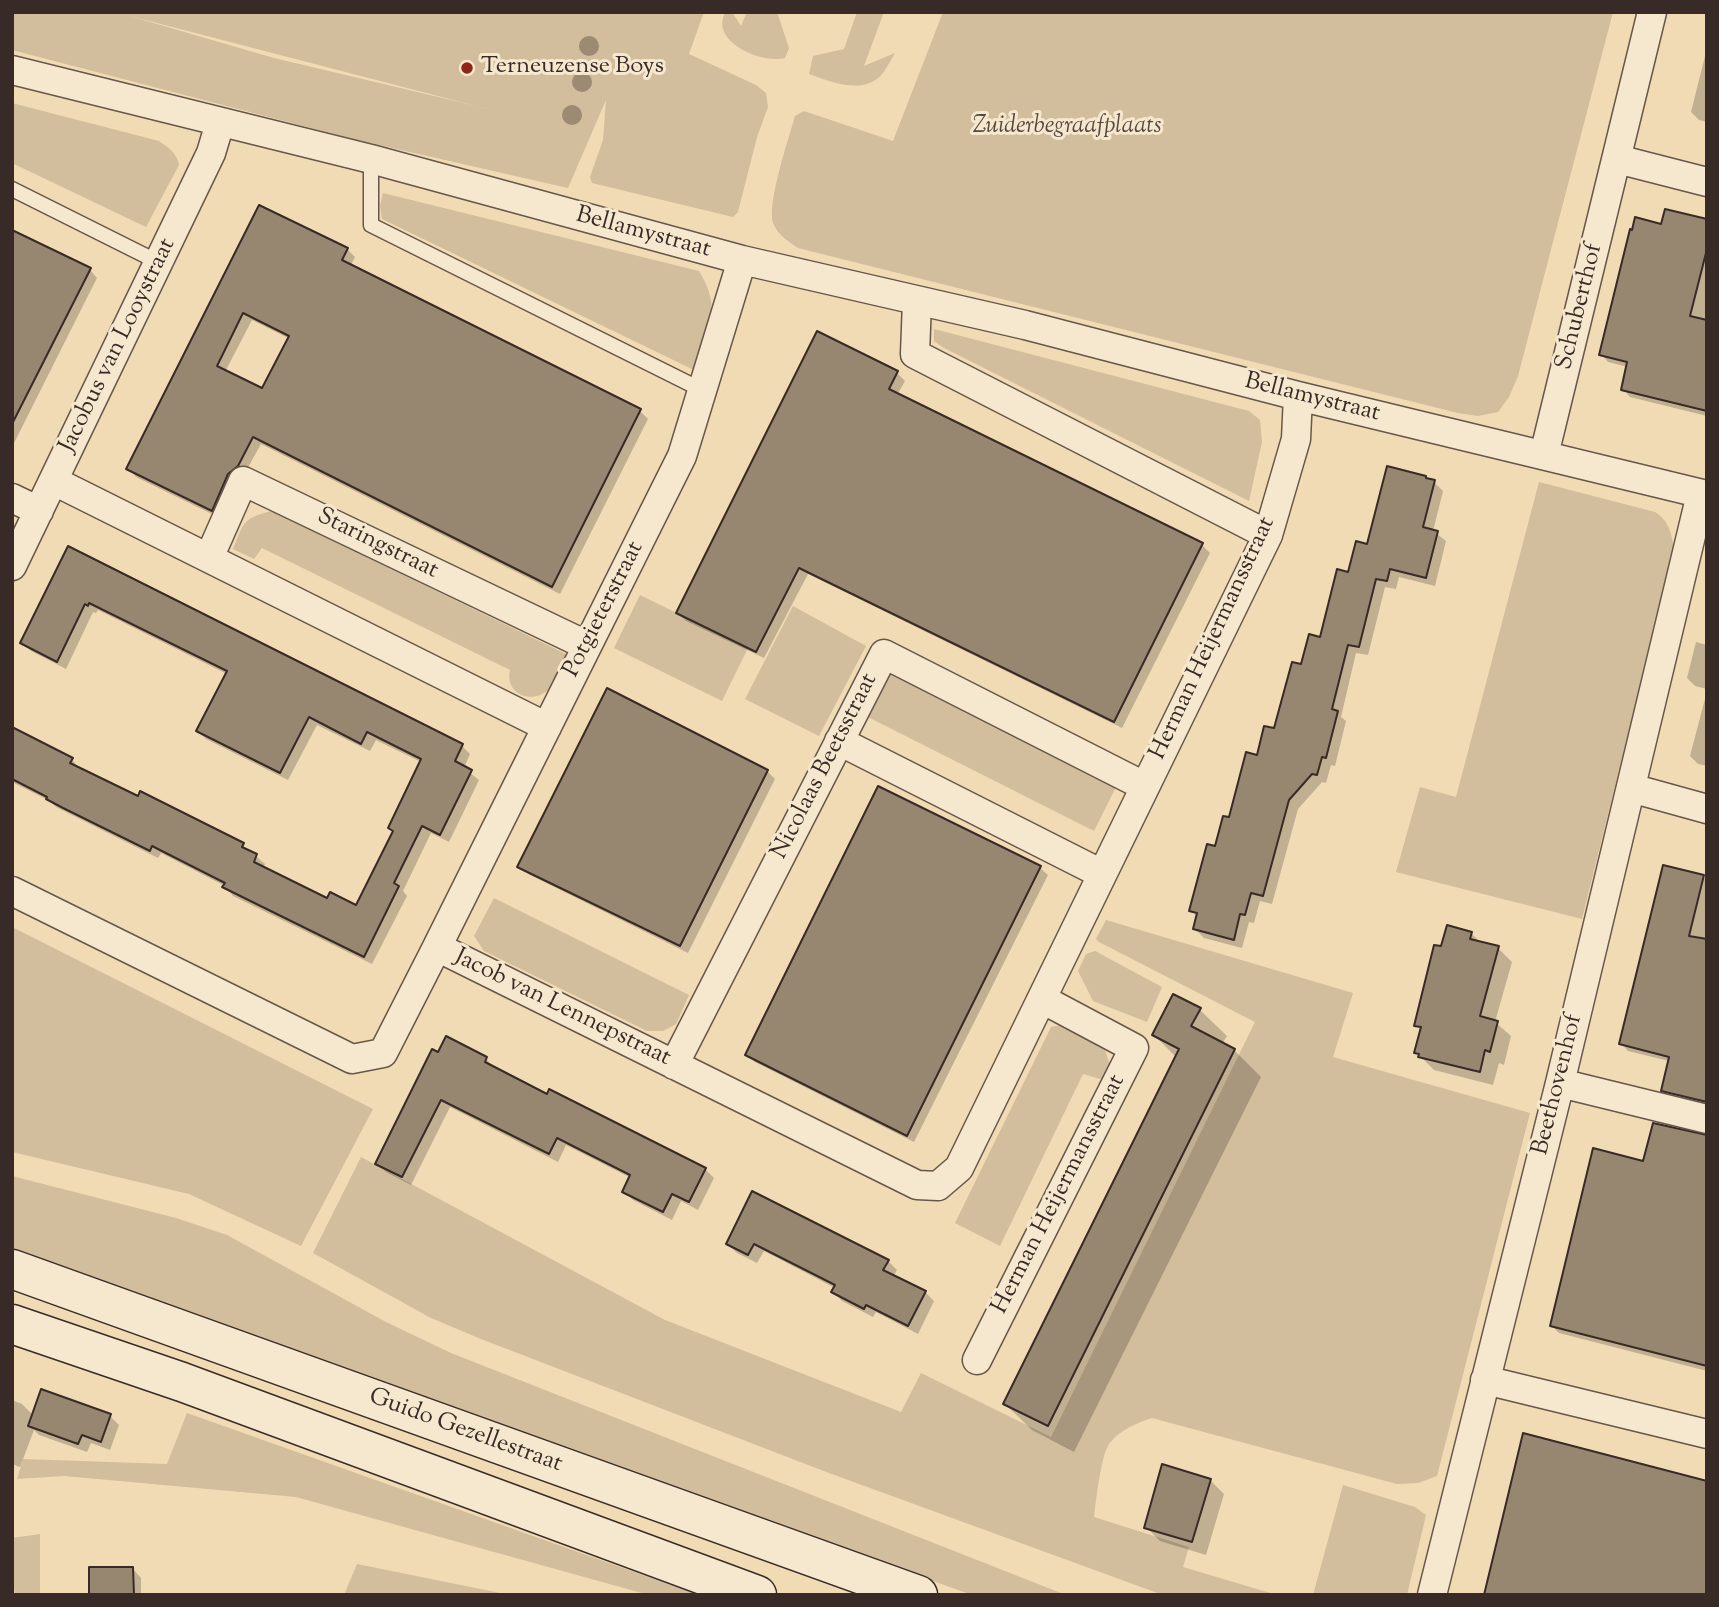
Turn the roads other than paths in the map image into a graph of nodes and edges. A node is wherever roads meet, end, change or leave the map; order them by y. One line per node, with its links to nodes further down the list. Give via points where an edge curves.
1 (1652, 12): 5 (street, Schuberthof)
2 (12, 70): 3 (street, Bellamystraat)
3 (220, 123): 4 (street, Bellamystraat); 9 (street, Jacobus van Looystraat, via 211,153)
4 (371, 159): 8 (street, Bellamystraat); 11 (lane, via 371,225)
5 (1617, 159): 6 (street); 13 (street, Schuberthof)
6 (1707, 182)
7 (12, 189): 9 (lane)
8 (742, 260): 10 (street, Bellamystraat); 11 (street, Potgieterstraat)
9 (160, 263): 14 (street, Jacobus van Looystraat)
10 (917, 301): 12 (street, Bellamystraat); 18 (street, via 915,354)
11 (704, 391): 21 (street, Potgieterstraat, via 682,456)
12 (1298, 396): 13 (street, Bellamystraat); 18 (street, Herman Heijermansstraat, via 1296,439)
13 (1544, 455): 15 (street, Bellamystraat)
14 (54, 481): 17 (street, Jacobus van Looystraat); 19 (street)
15 (1704, 494): 25 (street, Beethovenhof)
16 (12, 498): 17 (street)
17 (39, 511): 20 (street, Jacobus van Looystraat)
18 (1268, 535): 24 (street, Herman Heijermansstraat)
19 (209, 558): 21 (street, Staringstraat, via 243,481); 22 (street)
20 (12, 566)
21 (586, 645): 22 (street, Potgieterstraat)
22 (547, 727): 29 (street, Potgieterstraat)
23 (839, 741): 24 (street, Nicolaas Beetsstraat, via 884,653); 27 (street); 31 (street, Nicolaas Beetsstraat)
24 (1144, 786): 27 (street, Herman Heijermansstraat)
25 (1631, 788): 26 (street); 32 (street, Beethovenhof)
26 (1707, 809)
27 (1102, 874): 30 (street, Herman Heijermansstraat)
28 (12, 891): 29 (street, Jacob van Lennepstraat, via 352,1059 383,1052)
29 (438, 947): 31 (street, Jacob van Lennepstraat)
30 (1042, 999): 34 (street, Herman Heijermansstraat, via 959,1168); 37 (street, Herman Heijermansstraat, via 1134,1048)
31 (674, 1065): 34 (street, Jacob van Lennepstraat, via 917,1185)
32 (1560, 1083): 33 (street); 38 (street, Beethovenhof)
33 (1707, 1119)
34 (938, 1186)
35 (12, 1269): 41 (main road, Guido Gezellestraat)
36 (12, 1324): 40 (main road, Guido Gezellestraat, via 182,1382)
37 (977, 1360)
38 (1485, 1380): 39 (street); 42 (street, Beethovenhof)
39 (1707, 1434)
40 (757, 1595)
41 (918, 1595)
42 (1432, 1595)

